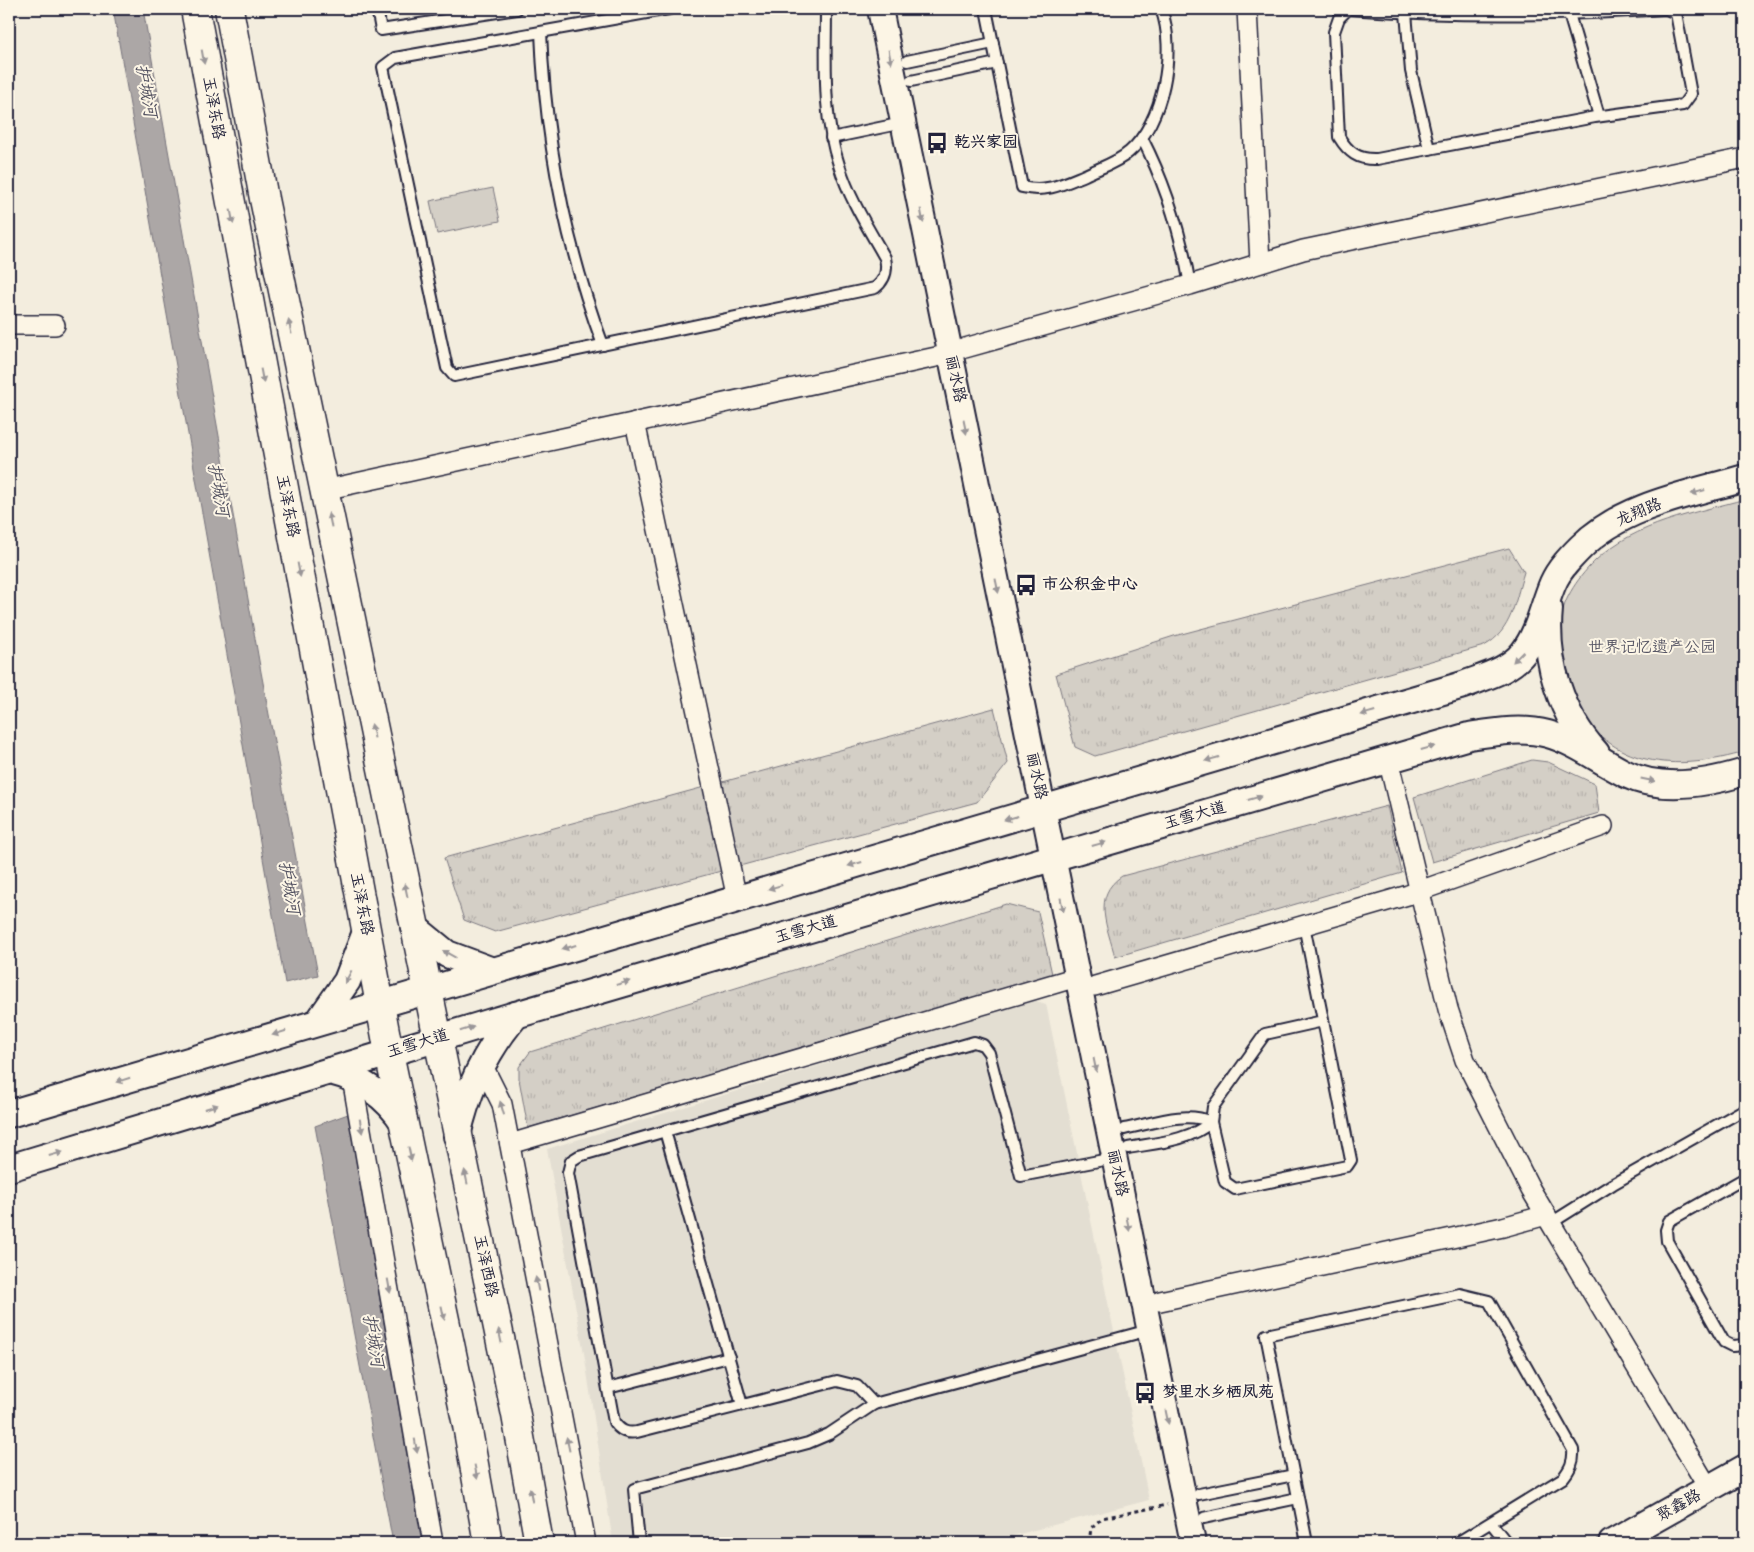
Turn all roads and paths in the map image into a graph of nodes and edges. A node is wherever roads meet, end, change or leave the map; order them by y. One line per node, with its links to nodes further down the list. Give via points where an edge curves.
1 (195, 9): 47 (main road, 玉泽东路, one-way to 47)
2 (229, 9): 35 (main road, 玉泽东路, one-way to 2)
3 (377, 9): 12 (lane, via 381,30)
4 (517, 9): 12 (lane)
5 (669, 9): 17 (lane)
6 (826, 9): 23 (lane, via 826,97)
7 (880, 9): 22 (street, 丽水路, one-way to 22)
8 (896, 9): 20 (street, 丽水路)
9 (986, 9): 18 (lane)
10 (1161, 9): 24 (lane, via 1166,30 1166,69 1159,103)
11 (1247, 9): 27 (street)
12 (506, 10)
13 (1490, 12): 14 (lane); 15 (lane)
14 (1519, 12): 16 (lane)
15 (1406, 14): 25 (lane, via 1411,71); 25 (lane, via 1348,9 1339,18 1334,32 1339,137 1352,153 1370,160)
16 (1569, 14): 21 (lane); 21 (lane, via 1666,9 1676,13 1691,94 1683,105)
17 (541, 32): 31 (lane, via 546,116 560,200 578,274); 31 (lane, via 395,58 383,67 447,368 454,376)
18 (993, 43): 19 (lane); 20 (lane)
19 (997, 63): 20 (lane); 24 (lane, via 1022,187 1041,190 1057,187 1118,160)
20 (909, 71): 32 (street, 丽水路)
21 (1599, 116): 25 (lane)
22 (903, 123): 23 (lane); 32 (street, 丽水路, one-way to 32)
23 (832, 138): 31 (lane, via 846,186 885,258 887,270 879,285)
24 (1142, 138): 28 (lane, via 1176,220)
25 (1429, 149)
26 (1745, 158): 27 (street, via 1303,250)
27 (1260, 263): 28 (street)
28 (1190, 284): 32 (street)
29 (55, 324): 30 (street)
30 (9, 325)
31 (603, 345)
32 (957, 351): 33 (street); 40 (street, 丽水路)
33 (636, 422): 35 (street); 44 (street)
34 (1745, 478): 36 (main road, 龙翔路, one-way to 36, via 1671,500 1619,520 1582,546)
35 (324, 490): 46 (main road, 玉泽东路, one-way to 35)
36 (1554, 582): 38 (main road, via 1548,620 1550,659 1555,678 1574,723); 40 (main road, one-way to 40, via 1536,630 1523,653 1504,669 1463,685)
37 (1388, 759): 38 (main road, 玉雪大道, one-way to 38, via 1469,736 1523,731 1560,738); 42 (main road, 玉雪大道, one-way to 37); 43 (street)
38 (1604, 761): 39 (main road, one-way to 39, via 1628,775 1670,783 1711,781)
39 (1745, 772)
40 (1050, 806): 42 (street, 丽水路); 44 (main road, one-way to 44)
41 (1603, 826): 43 (street)
42 (1060, 855): 49 (street, 丽水路); 52 (main road, 玉雪大道, one-way to 42)
43 (1420, 890): 45 (street); 69 (street, via 1448,1009 1465,1060)
44 (737, 898): 48 (main road, one-way to 48)
45 (1304, 925): 49 (street); 54 (lane)
46 (414, 927): 48 (main road, one-way to 46, via 447,954); 50 (main road, 玉泽东路)
47 (366, 932): 51 (main road, 玉泽东路); 53 (main road, one-way to 53, via 347,981)
48 (490, 970): 50 (main road)
49 (1086, 982): 65 (street); 66 (street, 丽水路)
50 (427, 989): 51 (main road); 55 (main road, 玉泽西路)
51 (380, 1003): 53 (main road); 56 (main road)
52 (516, 1015): 55 (main road, 玉雪大道, one-way to 52); 57 (main road)
53 (319, 1021): 60 (main road, one-way to 60)
54 (1323, 1021): 61 (lane, via 1271,1031 1262,1037 1213,1107); 61 (lane, via 1351,1160 1347,1166 1235,1189 1225,1182)
55 (437, 1039): 56 (main road, 玉雪大道); 64 (main road, 玉泽西路)
56 (389, 1053): 58 (main road, 玉雪大道); 62 (main road)
57 (482, 1064): 64 (main road, via 468,1094); 65 (street, one-way to 57, via 502,1104)
58 (341, 1074): 62 (main road, via 379,1094); 67 (main road, 玉雪大道, one-way to 58); 85 (street, one-way to 85)
59 (1745, 1109): 69 (lane)
60 (9, 1114)
61 (1211, 1122): 66 (lane, via 1199,1132 1186,1136); 66 (lane, via 1196,1116 1183,1117)
62 (404, 1123): 86 (main road, one-way to 86, via 467,1425)
63 (665, 1131): 66 (lane, via 974,1042 983,1045 989,1053 1021,1176); 73 (lane); 74 (lane, via 579,1156 569,1164 568,1173)
64 (458, 1136): 87 (main road, 玉泽西路, one-way to 64)
65 (510, 1144): 88 (street, one-way to 65)
66 (1122, 1145): 70 (street, 丽水路); 71 (street, 丽水路, one-way to 71)
67 (9, 1168)
68 (1745, 1178): 72 (lane, via 1669,1221 1666,1230 1667,1241 1724,1342 1732,1346)
69 (1548, 1219): 70 (street); 80 (street)
70 (1160, 1301): 81 (street, 丽水路)
71 (1149, 1330): 75 (lane); 81 (street, 丽水路, one-way to 81)
72 (1745, 1345)
73 (729, 1356): 74 (lane); 76 (lane)
74 (608, 1388): 76 (lane, via 614,1422 618,1428 628,1432)
75 (874, 1404): 76 (lane, via 857,1386 837,1381); 89 (lane, via 808,1443 634,1489)
76 (742, 1405)
77 (1745, 1468): 80 (main road, 聚鑫路)
78 (1294, 1475): 81 (lane); 82 (lane); 84 (lane, via 1266,1335 1460,1294 1478,1298 1489,1301 1573,1450 1570,1468 1563,1478)
79 (1745, 1487): 97 (main road, 聚鑫路)
80 (1709, 1488): 96 (main road, 聚鑫路)
81 (1192, 1498): 83 (street, 丽水路); 90 (path, via 1102,1518 1091,1528); 91 (street, 丽水路)
82 (1298, 1498): 83 (lane); 93 (lane)
83 (1204, 1518): 92 (street, 丽水路)
84 (1491, 1523): 94 (lane); 95 (lane)
85 (433, 1543)
86 (488, 1543)
87 (539, 1543)
88 (586, 1543)
89 (639, 1543)
90 (1089, 1543)
91 (1193, 1543)
92 (1209, 1543)
93 (1307, 1543)
94 (1457, 1543)
95 (1507, 1543)
96 (1612, 1543)
97 (1645, 1543)

